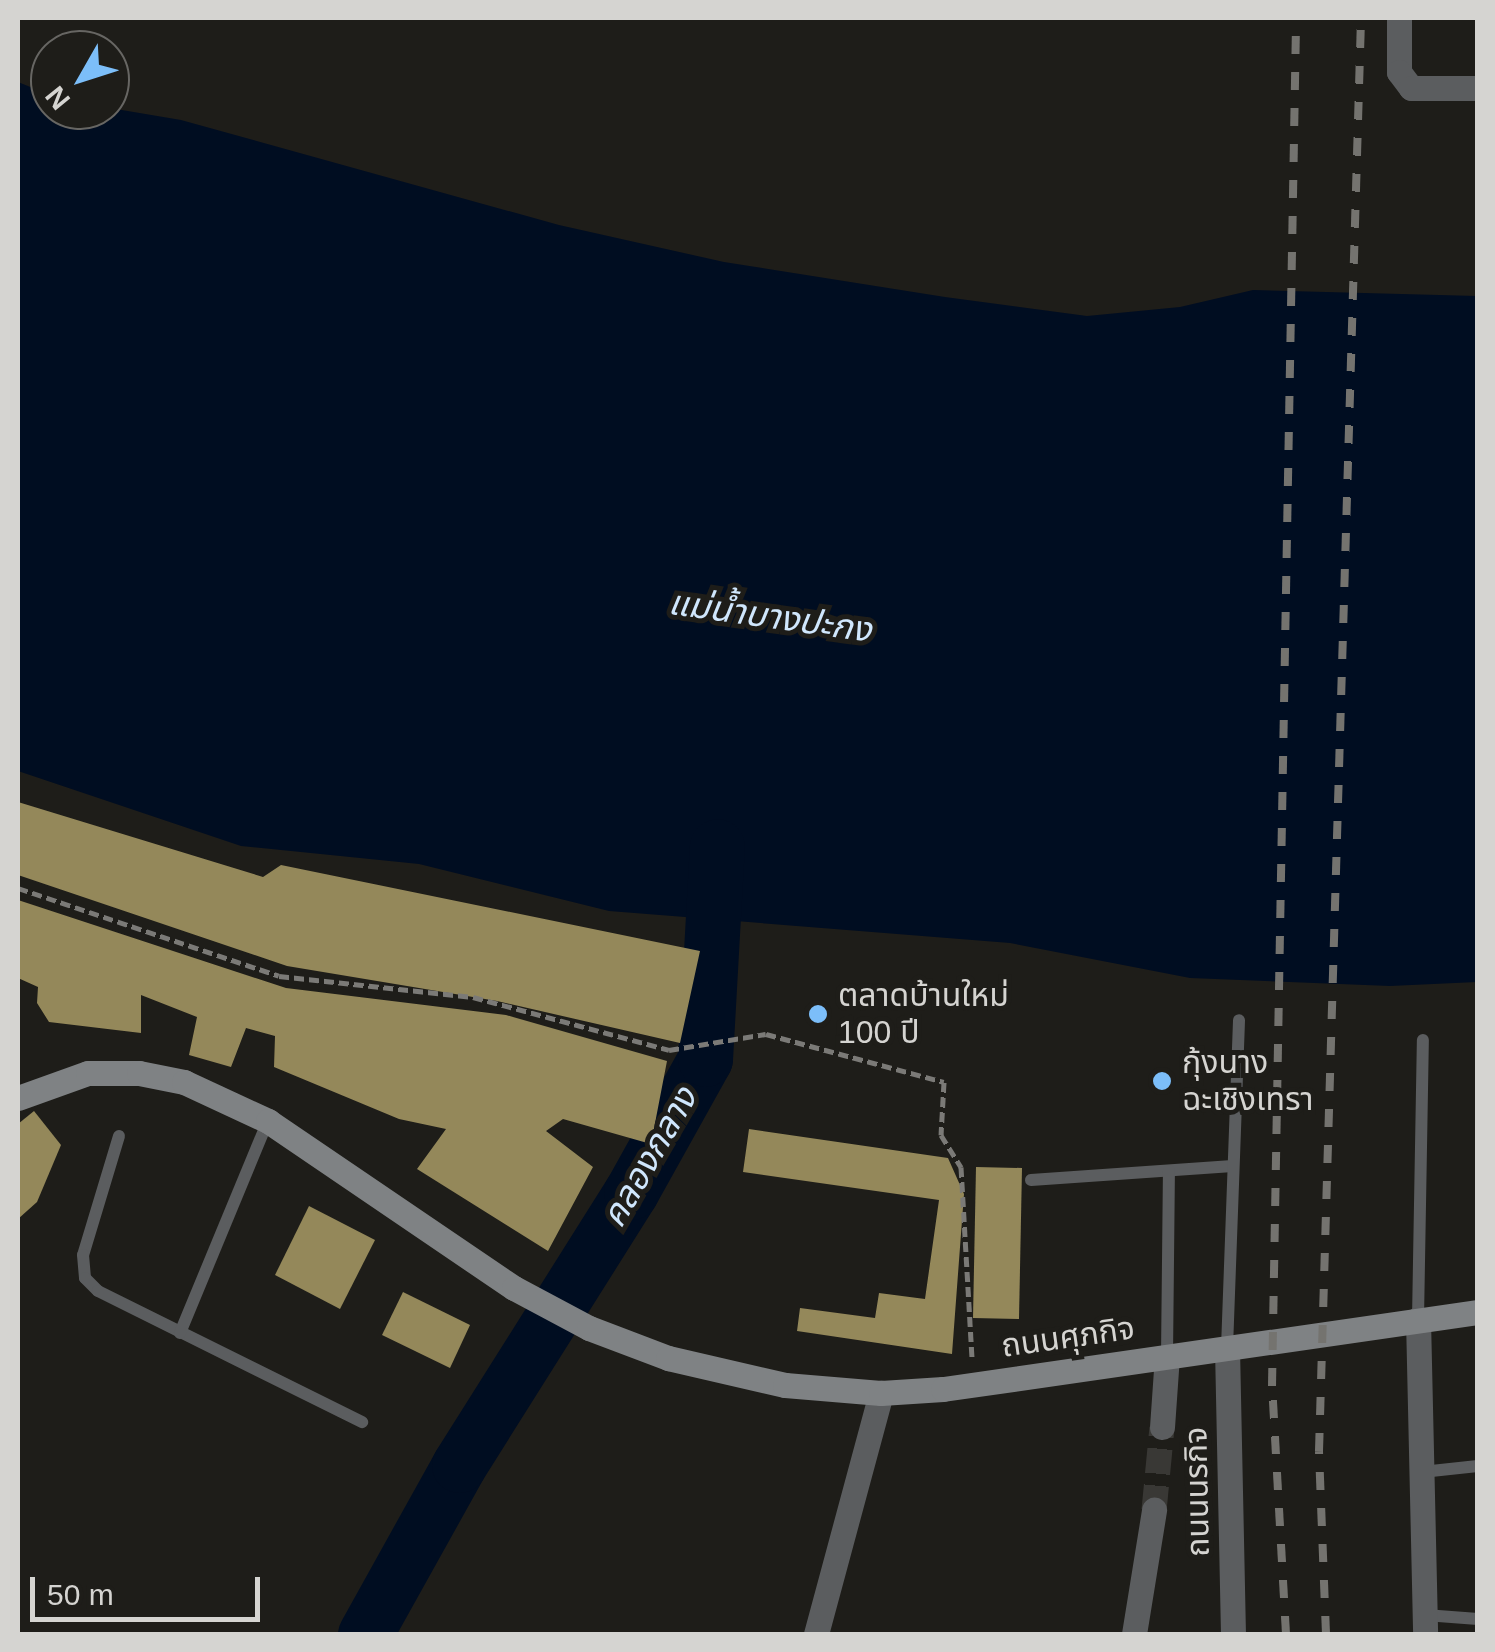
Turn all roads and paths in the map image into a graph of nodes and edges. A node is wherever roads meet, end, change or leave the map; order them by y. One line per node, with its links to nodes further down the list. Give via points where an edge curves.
1 (1399, 18): 2 (street, via 1398,72 1411,88)
2 (1478, 88)
3 (18, 888): 17 (path, via 279,976 473,997 669,1050 766,1034 944,1082 941,1135 961,1167)
4 (1239, 1020): 9 (lane)
5 (1423, 1040): 13 (lane)
6 (18, 1098): 7 (main road, ถนนศุภกิจ, via 88,1073 138,1073 184,1082)
7 (268, 1120): 14 (lane); 18 (main road, ถนนศุภกิจ, via 574,1320 668,1358 785,1385)
8 (119, 1136): 14 (lane, via 83,1255 85,1278)
9 (1233, 1166): 10 (lane); 15 (lane)
10 (1170, 1171): 11 (lane); 16 (lane)
11 (1031, 1180)
12 (1478, 1312): 13 (main road, ถนนศุภกิจ)
13 (1418, 1319): 15 (main road, ถนนศุภกิจ); 22 (street)
14 (180, 1333): 19 (lane)
15 (1226, 1348): 16 (main road, ถนนศุภกิจ); 28 (street, ถนนนรกิจ)
16 (1167, 1356): 17 (main road, ถนนศุภกิจ); 20 (street)
17 (973, 1384): 18 (main road, ถนนศุภกิจ)
18 (881, 1393): 26 (street)
19 (362, 1422)
20 (1162, 1427)
21 (1478, 1466): 22 (lane)
22 (1422, 1472): 25 (street)
23 (1154, 1510): 27 (street)
24 (1478, 1619): 25 (lane)
25 (1425, 1625)
26 (816, 1634)
27 (1134, 1634)
28 (1234, 1634)

